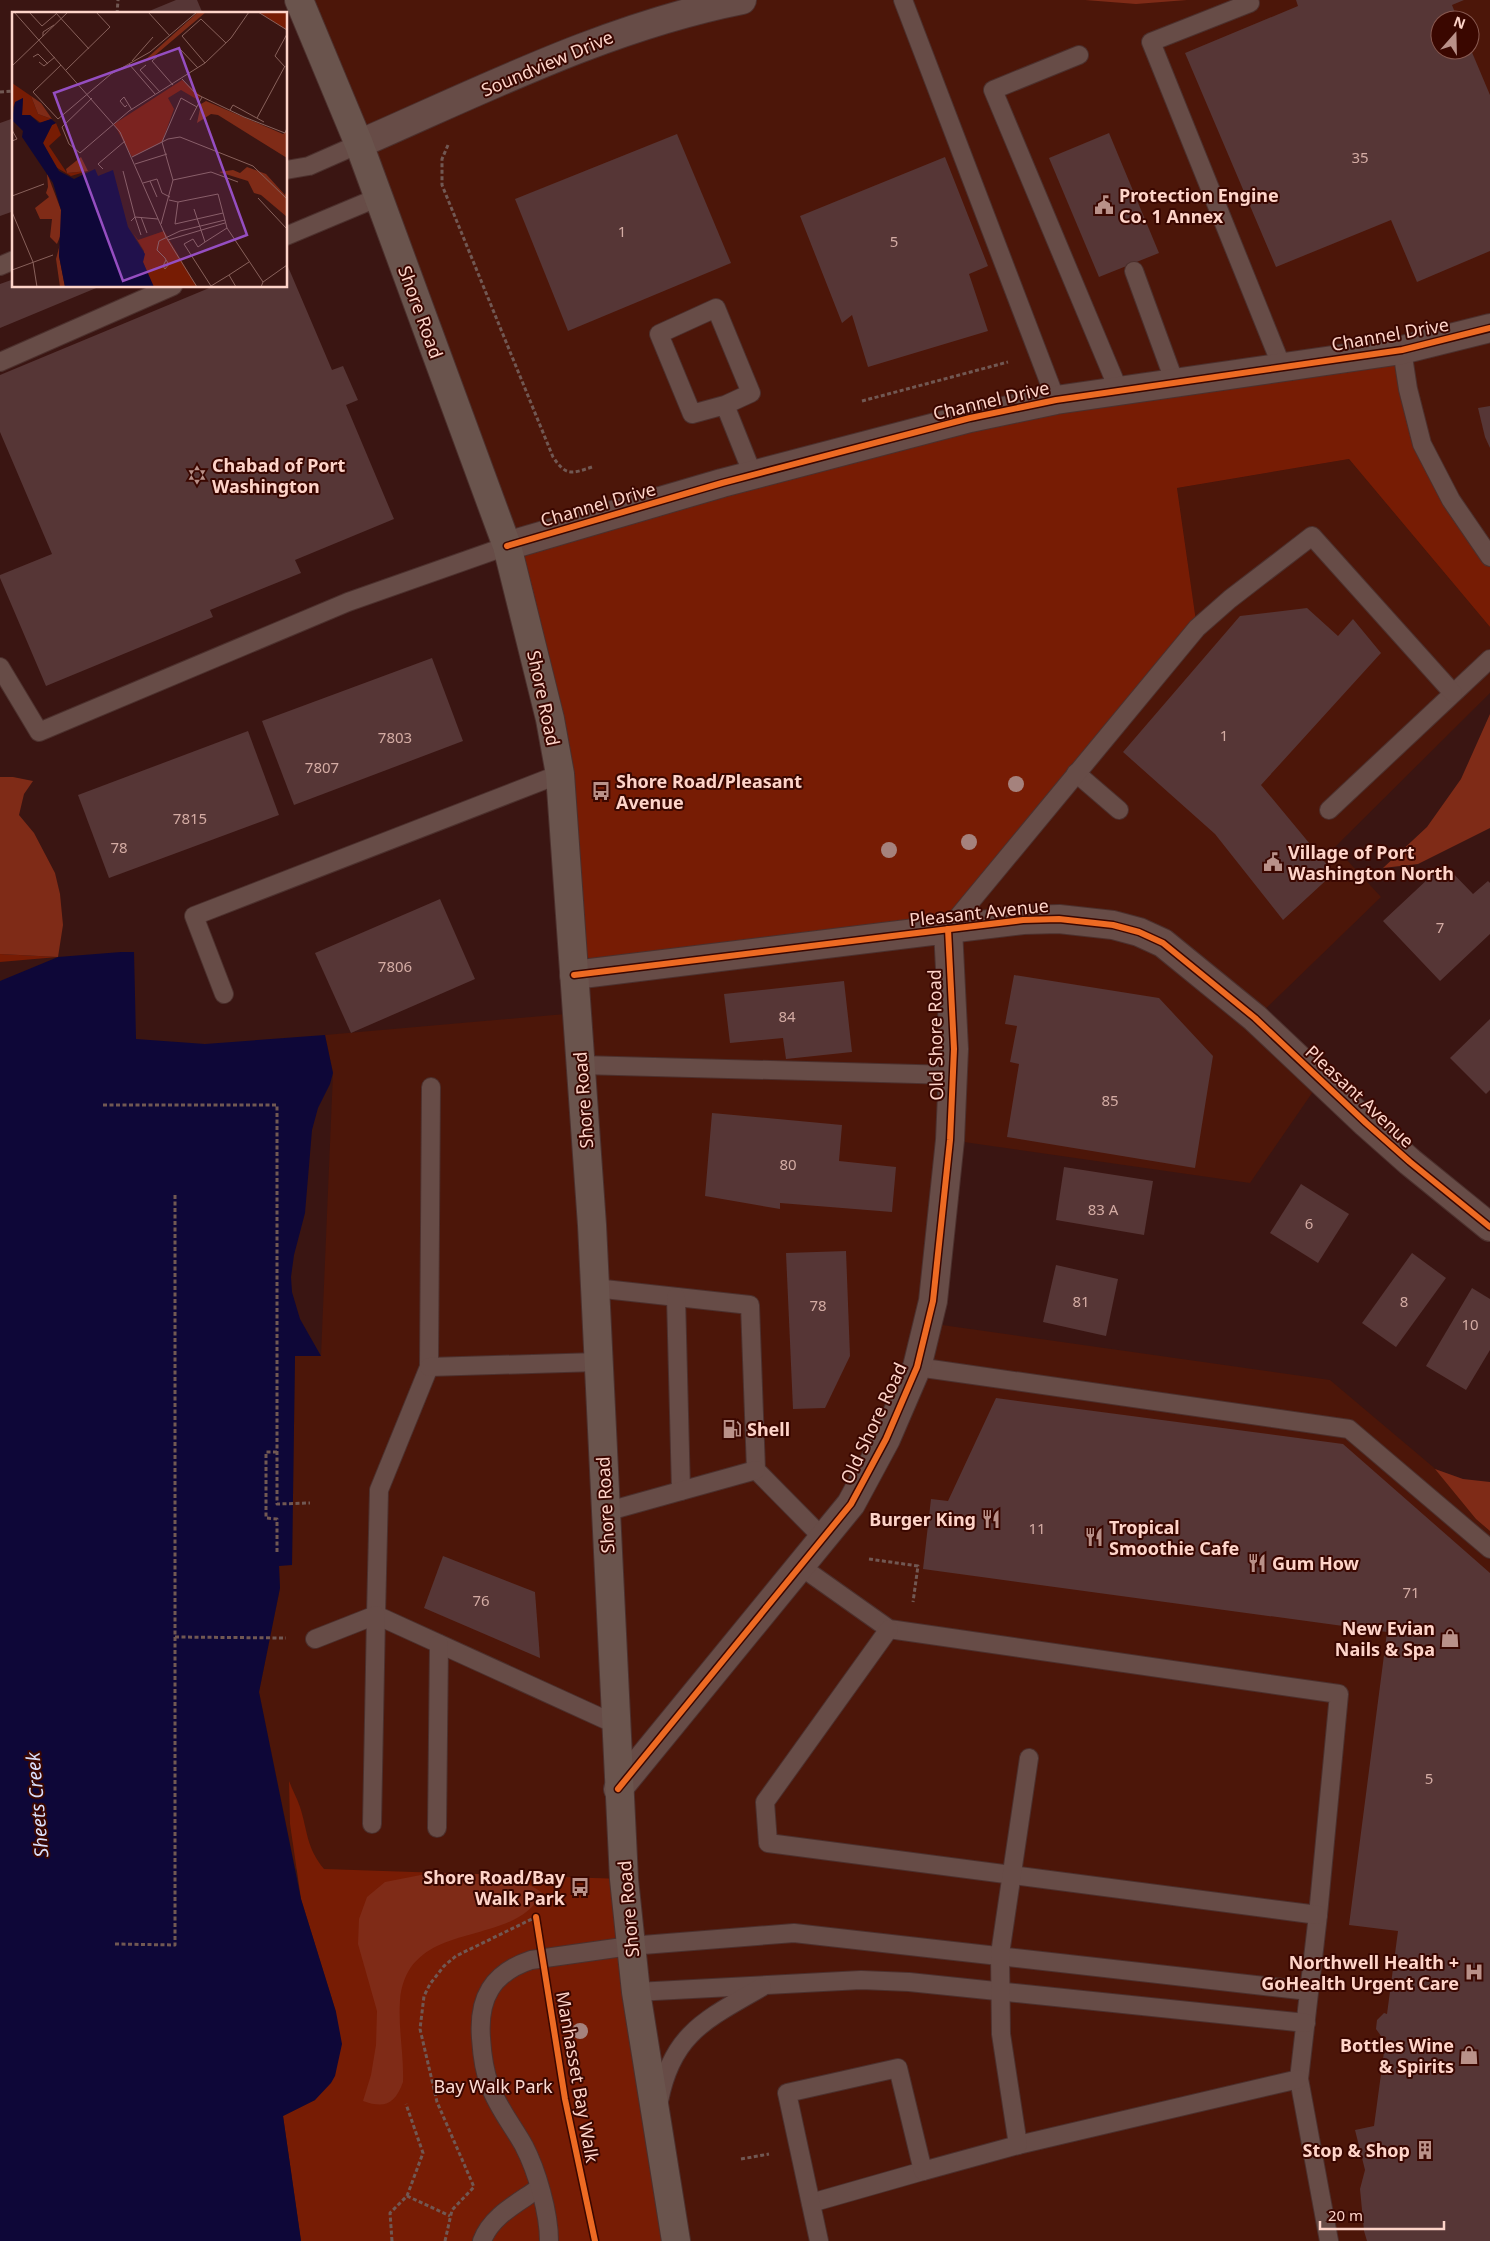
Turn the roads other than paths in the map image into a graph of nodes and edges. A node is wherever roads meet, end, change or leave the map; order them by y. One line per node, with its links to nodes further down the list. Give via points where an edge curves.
1 (299, 0): 6 (main road, Shore Road)
2 (742, 0): 6 (street, Soundview Drive, via 667,17 564,53)
3 (903, 0): 20 (lane)
4 (1250, 3): 17 (lane, via 1150,42)
5 (1079, 55): 19 (lane, via 993,90)
6 (359, 144): 7 (lane, via 309,166); 8 (main road, Shore Road)
7 (288, 170)
8 (379, 197): 9 (lane); 23 (main road, Shore Road)
9 (288, 235)
10 (12, 261): 11 (lane)
11 (0, 266)
12 (1134, 271): 18 (lane)
13 (168, 288): 16 (lane)
14 (1490, 328): 15 (street, Channel Drive)
15 (1402, 350): 17 (street, Channel Drive); 24 (lane, via 1422,444 1451,500)
16 (0, 362)
17 (1282, 367): 18 (street, Channel Drive)
18 (1176, 383): 19 (street, Channel Drive)
19 (1119, 391): 20 (street, Channel Drive)
20 (1056, 400): 22 (street, Channel Drive, via 970,418)
21 (725, 405): 21 (lane, via 692,414 659,334 716,308 751,393); 22 (lane)
22 (753, 475): 23 (street, Channel Drive)
23 (507, 546): 26 (lane, via 348,602 39,732); 29 (main road, Shore Road, via 548,710)
24 (1490, 556)
25 (1490, 659): 27 (lane)
26 (0, 667)
27 (1453, 693): 28 (lane, via 1312,536 1197,628); 31 (lane)
28 (1076, 773): 30 (lane); 32 (lane)
29 (560, 774): 33 (main road, Shore Road); 34 (lane, via 194,916)
30 (1119, 810)
31 (1329, 810)
32 (948, 929): 33 (street, Pleasant Avenue); 36 (street, Old Shore Road); 38 (street, Pleasant Avenue, via 1059,919 1113,925 1162,943 1256,1018 1388,1142)
33 (574, 975): 35 (main road, Shore Road)
34 (224, 994)
35 (581, 1064): 36 (lane); 39 (main road, Shore Road)
36 (953, 1075): 43 (street, Old Shore Road, via 950,1140 933,1301)
37 (430, 1087): 42 (lane)
38 (1490, 1227)
39 (595, 1288): 40 (lane); 41 (main road, Shore Road)
40 (676, 1296): 44 (lane, via 750,1304); 45 (lane)
41 (598, 1362): 42 (lane); 46 (main road, Shore Road)
42 (429, 1367): 50 (lane, via 379,1490)
43 (916, 1367): 47 (street, Old Shore Road, via 886,1439 851,1504); 48 (lane, via 1349,1429)
44 (756, 1470): 45 (lane); 47 (lane)
45 (681, 1491): 46 (lane)
46 (605, 1512): 54 (main road, Shore Road)
47 (823, 1538): 49 (street, Old Shore Road)
48 (1490, 1549)
49 (800, 1566): 51 (lane); 56 (street, Old Shore Road)
50 (376, 1615): 52 (lane); 53 (lane); 57 (lane)
51 (888, 1629): 59 (lane, via 765,1802 768,1843); 60 (lane, via 1338,1694)
52 (315, 1639)
53 (439, 1644): 54 (lane); 58 (lane)
54 (615, 1724): 56 (main road, Shore Road)
55 (1029, 1758): 59 (lane)
56 (618, 1789): 61 (main road, Shore Road)
57 (372, 1824)
58 (437, 1828)
59 (1012, 1875): 60 (lane); 62 (lane)
60 (1318, 1915): 64 (lane)
61 (630, 1946): 62 (lane, via 794,1933); 65 (main road, Shore Road); 72 (lane, via 542,1957 520,1964 499,1978 489,1990 482,2007 482,2054 490,2086 524,2146)
62 (1000, 1954): 64 (lane); 66 (lane)
63 (765, 1986): 65 (lane); 66 (lane, via 861,1980); 69 (lane, via 705,2021 686,2039 666,2071)
64 (1309, 1991): 67 (lane)
65 (636, 1992): 69 (main road, Shore Road)
66 (1000, 1992): 67 (lane); 70 (lane, via 1001,2034)
67 (1306, 2024): 68 (lane)
68 (1299, 2079): 70 (lane); 78 (lane)
69 (656, 2116): 76 (main road, Shore Road)
70 (1018, 2145): 71 (lane)
71 (923, 2171): 73 (lane); 73 (lane, via 898,2068 787,2094)
72 (539, 2188): 74 (lane, via 489,2226); 75 (lane, via 549,2224)
73 (811, 2203): 77 (lane)
74 (482, 2241)
75 (549, 2241)
76 (676, 2241)
77 (819, 2241)
78 (1329, 2241)

